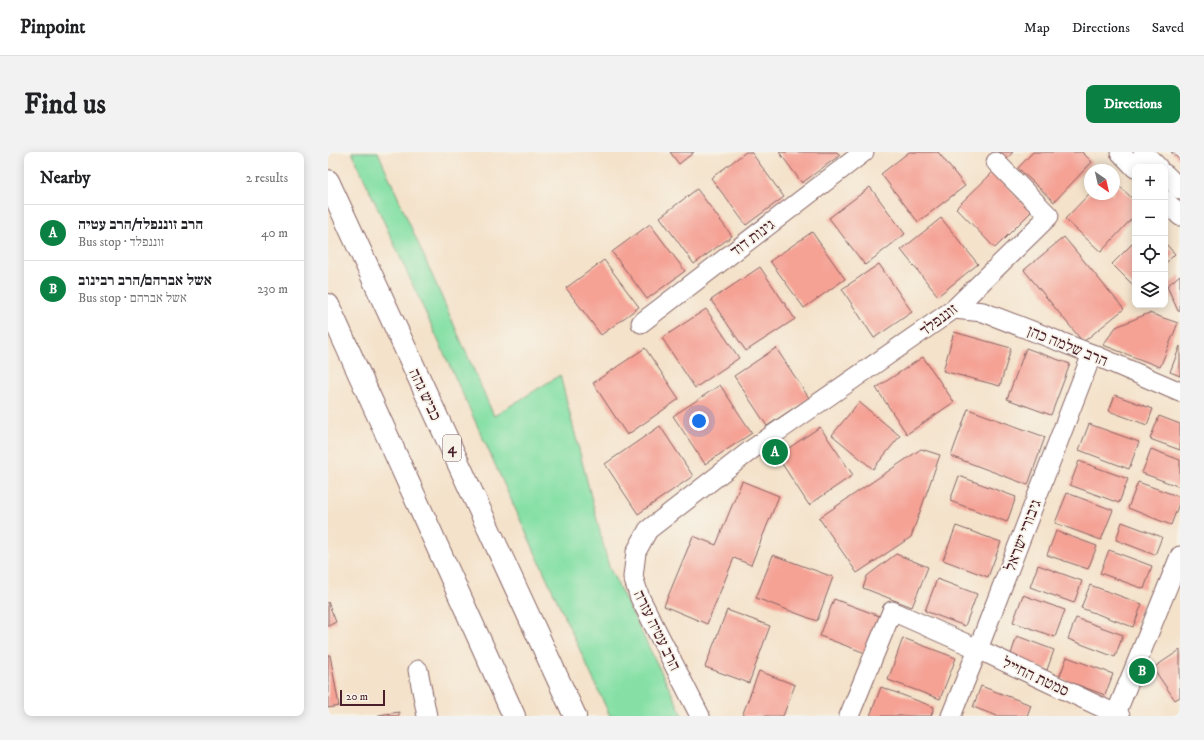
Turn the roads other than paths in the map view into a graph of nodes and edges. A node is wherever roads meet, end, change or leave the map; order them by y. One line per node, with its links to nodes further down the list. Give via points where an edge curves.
1 (864, 152): 14 (street, גינות דוד)
2 (1120, 152): 6 (street)
3 (1143, 152): 5 (street)
4 (996, 162): 13 (street, זוננפלד, via 1048,216)
5 (1155, 164)
6 (1132, 165)
7 (1168, 177): 9 (street)
8 (328, 181): 24 (highway, כביש גהה / 4)
9 (1180, 189)
10 (1168, 203): 11 (street)
11 (1180, 216)
12 (328, 305): 23 (highway)
13 (954, 309): 15 (street, הרב שלמה כהן, via 983,312); 17 (street, זוננפלד)
14 (641, 323)
15 (1092, 354): 16 (street, הרב שלמה כהן); 19 (street, גיבורי ישראל)
16 (1180, 392)
17 (751, 450): 25 (street, הרב עטיה עזרה, via 648,530 636,552 633,577 640,598)
18 (1180, 556): 21 (street)
19 (978, 649): 21 (street, סמטת החייל); 26 (street, סמטת החייל, via 892,611); 27 (street, גיבורי ישראל)
20 (418, 670): 22 (street)
21 (1117, 715)
22 (426, 716)
23 (514, 716)
24 (575, 716)
25 (700, 716)
26 (849, 716)
27 (950, 716)

